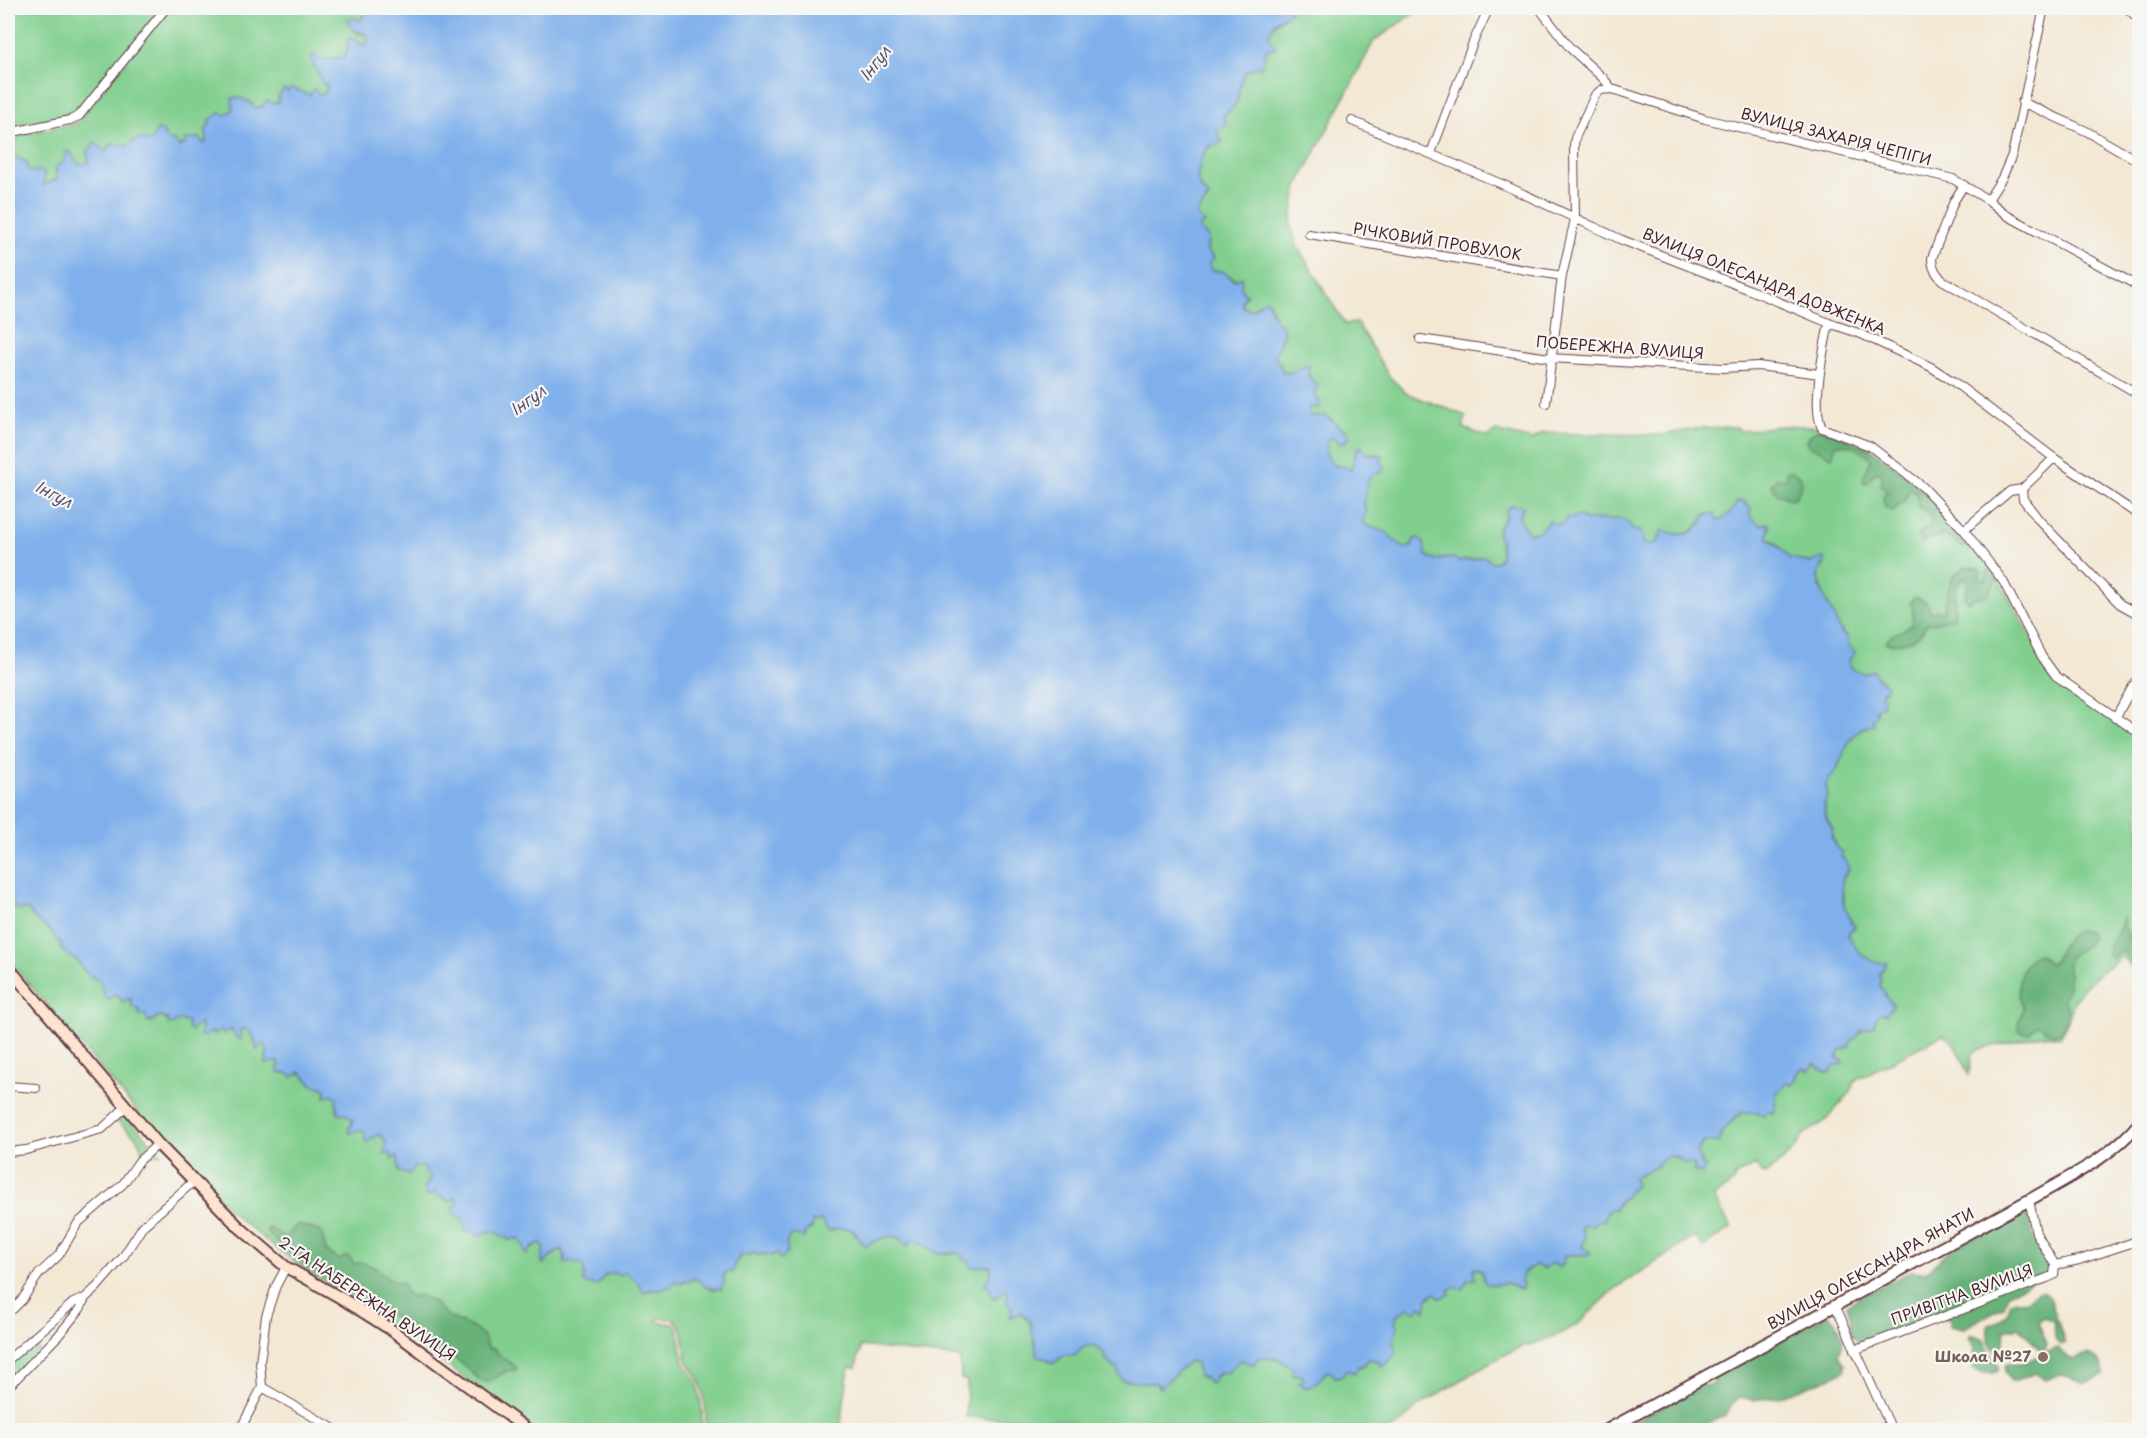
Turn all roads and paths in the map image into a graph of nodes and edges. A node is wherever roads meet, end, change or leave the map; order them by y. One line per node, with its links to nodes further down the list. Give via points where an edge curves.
1 (166, 8): 10 (street, via 79,116)
2 (1489, 8): 11 (street)
3 (1539, 8): 7 (street, ВУЛИЦЯ ЗАХАРІЯ ЧЕПІГИ, via 1570,48)
4 (2044, 8): 8 (street)
5 (2127, 8): 6 (street)
6 (2139, 20)
7 (1612, 89): 13 (street, ВУЛИЦЯ ЗАХАРІЯ ЧЕПІГИ, via 1705,119 1953,179); 15 (street, via 1595,95 1575,138)
8 (2022, 102): 12 (street, via 2086,131); 14 (street, via 2012,155)
9 (1352, 121): 11 (street, ВУЛИЦЯ ОЛЕСАНДРА ДОВЖЕНКА)
10 (8, 133)
11 (1431, 153): 15 (street, ВУЛИЦЯ ОЛЕСАНДРА ДОВЖЕНКА)
12 (2139, 162)
13 (1964, 185): 14 (street, ВУЛИЦЯ ЗАХАРІЯ ЧЕПІГИ); 23 (street, via 1932,258 1942,280)
14 (1988, 200): 18 (street, ВУЛИЦЯ ЗАХАРІЯ ЧЕПІГИ, via 2008,216)
15 (1575, 219): 17 (street); 19 (street, ВУЛИЦЯ ОЛЕСАНДРА ДОВЖЕНКА)
16 (1309, 234): 17 (street, РІЧКОВИЙ ПРОВУЛОК)
17 (1562, 276): 21 (street)
18 (2139, 287)
19 (1829, 323): 22 (street); 25 (street, ВУЛИЦЯ ОЛЕСАНДРА ДОВЖЕНКА, via 1931,367)
20 (1420, 339): 21 (street, ПОБЕРЕЖНА ВУЛИЦЯ)
21 (1550, 358): 22 (street, ПОБЕРЕЖНА ВУЛИЦЯ, via 1723,368 1758,366); 24 (street)
22 (1820, 374): 28 (street, via 1822,428 1883,454 1923,487)
23 (2139, 395)
24 (1546, 403)
25 (2054, 458): 26 (street); 27 (street, ВУЛИЦЯ ОЛЕСАНДРА ДОВЖЕНКА)
26 (2022, 489): 28 (street, via 2010,491); 29 (street, via 2023,499 2039,520 2109,594)
27 (2139, 516)
28 (1964, 530): 31 (street, via 2003,581 2051,670)
29 (2139, 615)
30 (2139, 674): 31 (street)
31 (2115, 718): 32 (street)
32 (2139, 734)
33 (8, 967): 36 (main road, 2-ГА НАБЕРЕЖНА ВУЛИЦЯ)
34 (8, 1086): 35 (street)
35 (36, 1088)
36 (126, 1107): 38 (main road, 2-ГА НАБЕРЕЖНА ВУЛИЦЯ); 39 (street, via 102,1129)
37 (2139, 1122): 41 (street, ВУЛИЦЯ ОЛЕКСАНДРА ЯНАТИ, via 2110,1152)
38 (158, 1144): 40 (main road, 2-ГА НАБЕРЕЖНА ВУЛИЦЯ); 46 (street, via 139,1161 123,1184 78,1223 59,1255 39,1274 22,1300 13,1309)
39 (8, 1152)
40 (194, 1181): 44 (main road, 2-ГА НАБЕРЕЖНА ВУЛИЦЯ); 45 (street, via 143,1226 116,1266)
41 (2029, 1200): 43 (street, via 2036,1233); 47 (street, ВУЛИЦЯ ОЛЕКСАНДРА ЯНАТИ)
42 (2139, 1240): 43 (street, ПРИВІТНА ВУЛИЦЯ)
43 (2055, 1265): 48 (street, ПРИВІТНА ВУЛИЦЯ, via 2054,1275 2047,1278)
44 (286, 1267): 51 (street, via 266,1316 260,1362); 55 (main road, 2-ГА НАБЕРЕЖНА ВУЛИЦЯ, via 390,1329)
45 (85, 1298): 49 (street, via 73,1303); 50 (street, via 58,1336)
46 (8, 1304)
47 (1835, 1305): 48 (street); 52 (street, ВУЛИЦЯ ОЛЕКСАНДРА ЯНАТИ)
48 (1854, 1350): 57 (street)
49 (8, 1360)
50 (8, 1387)
51 (262, 1387): 53 (street); 54 (street)
52 (1626, 1426): 56 (street, ВУЛИЦЯ ОЛЕКСАНДРА ЯНАТИ)
53 (240, 1431)
54 (336, 1431)
55 (528, 1431)
56 (1607, 1431)
57 (1892, 1431)

